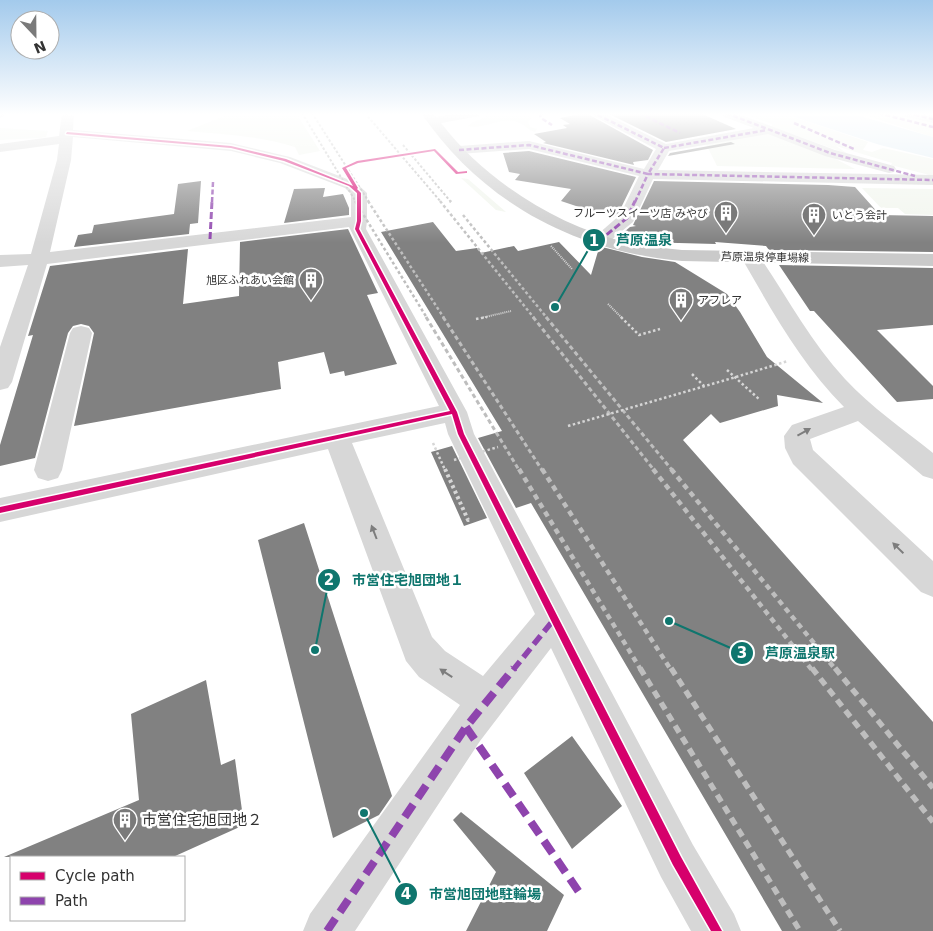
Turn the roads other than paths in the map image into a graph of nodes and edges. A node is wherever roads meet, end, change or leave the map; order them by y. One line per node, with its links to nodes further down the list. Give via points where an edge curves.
1 (64, 156): 12 (street)
2 (270, 156): 9 (street, via 350,185 359,193)
3 (465, 156): 10 (main road, 芦原温泉停車場線, via 525,206)
4 (576, 156): 7 (street)
5 (659, 156): 7 (street)
6 (843, 156): 8 (street)
7 (648, 174): 8 (street); 10 (street, via 627,218)
8 (931, 180)
9 (359, 221): 12 (street); 18 (street, via 357,229)
10 (599, 240): 11 (main road, 芦原温泉停車場線, via 663,254)
11 (750, 257): 13 (main road, 芦原温泉停車場線); 17 (street, via 808,348)
12 (40, 259): 14 (street); 16 (street)
13 (933, 260)
14 (0, 261)
15 (81, 333): 21 (street)
16 (0, 382)
17 (862, 410): 20 (street); 23 (street, one-way to 17, via 803,457 798,448 797,436 801,432)
18 (454, 412): 19 (street); 24 (street, via 461,434)
19 (337, 438): 22 (street); 25 (street, one-way to 19, via 432,664 419,649)
20 (933, 468)
21 (48, 470)
22 (0, 510)
23 (933, 582)
24 (554, 617): 25 (street); 27 (street, via 677,861)
25 (487, 701): 26 (street)
26 (328, 931)
27 (717, 931)

